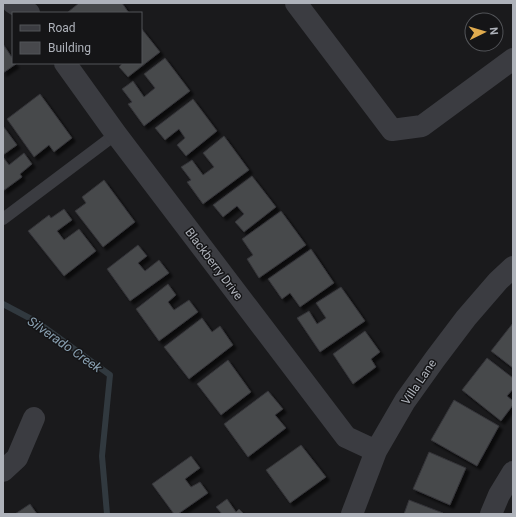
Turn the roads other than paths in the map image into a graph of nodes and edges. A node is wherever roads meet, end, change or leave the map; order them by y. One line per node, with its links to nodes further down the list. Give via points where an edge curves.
1 (13, 3): 3 (street)
2 (296, 3): 5 (street, via 392,130 422,126)
3 (27, 12)
4 (66, 64): 6 (street, Blackberry Drive)
5 (511, 65)
6 (116, 134): 7 (lane); 10 (street, Blackberry Drive, via 346,437)
7 (3, 219)
8 (513, 267): 10 (street, Villa Lane, via 493,286 435,359 405,401)
9 (34, 418): 11 (street, via 17,458)
10 (376, 452): 13 (street, Villa Lane)
11 (3, 471)
12 (513, 472): 14 (street)
13 (352, 514)
14 (490, 514)

